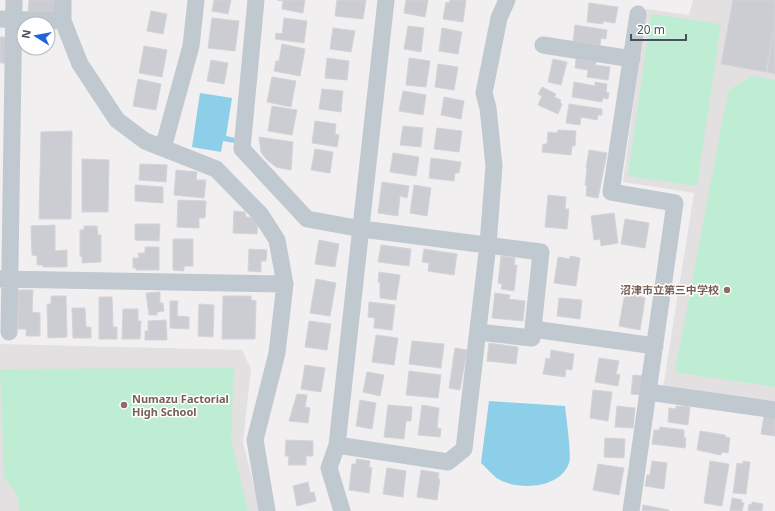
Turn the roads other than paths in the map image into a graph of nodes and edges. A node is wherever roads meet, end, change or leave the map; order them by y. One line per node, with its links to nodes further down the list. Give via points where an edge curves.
1 (14, 0): 8 (street)
2 (63, 0): 9 (street)
3 (196, 0): 13 (street, via 191,46)
4 (256, 0): 14 (street, via 242,149 307,219)
5 (386, 0): 14 (street)
6 (507, 0): 15 (street, via 499,18 484,94 488,108 494,166)
7 (638, 14): 11 (street)
8 (7, 19): 9 (street); 12 (street)
9 (63, 21): 13 (street, via 80,64 118,120 145,141)
10 (543, 45): 11 (street)
11 (632, 59): 21 (street, via 611,192 675,203)
12 (6, 120): 16 (street)
13 (164, 148): 17 (street, via 216,170 261,215 277,240)
14 (362, 229): 15 (street); 24 (street)
15 (488, 244): 18 (street, via 541,252); 20 (street)
16 (5, 280): 17 (street); 19 (street)
17 (285, 284): 25 (street, via 277,353 255,440)
18 (533, 329): 20 (street, via 532,338); 21 (street)
19 (9, 332)
20 (478, 332): 24 (street, via 464,449 448,462)
21 (655, 346): 22 (street)
22 (648, 392): 23 (street); 27 (street)
23 (775, 410)
24 (337, 445): 26 (street, via 329,468)
25 (267, 511)
26 (342, 511)
27 (631, 511)

